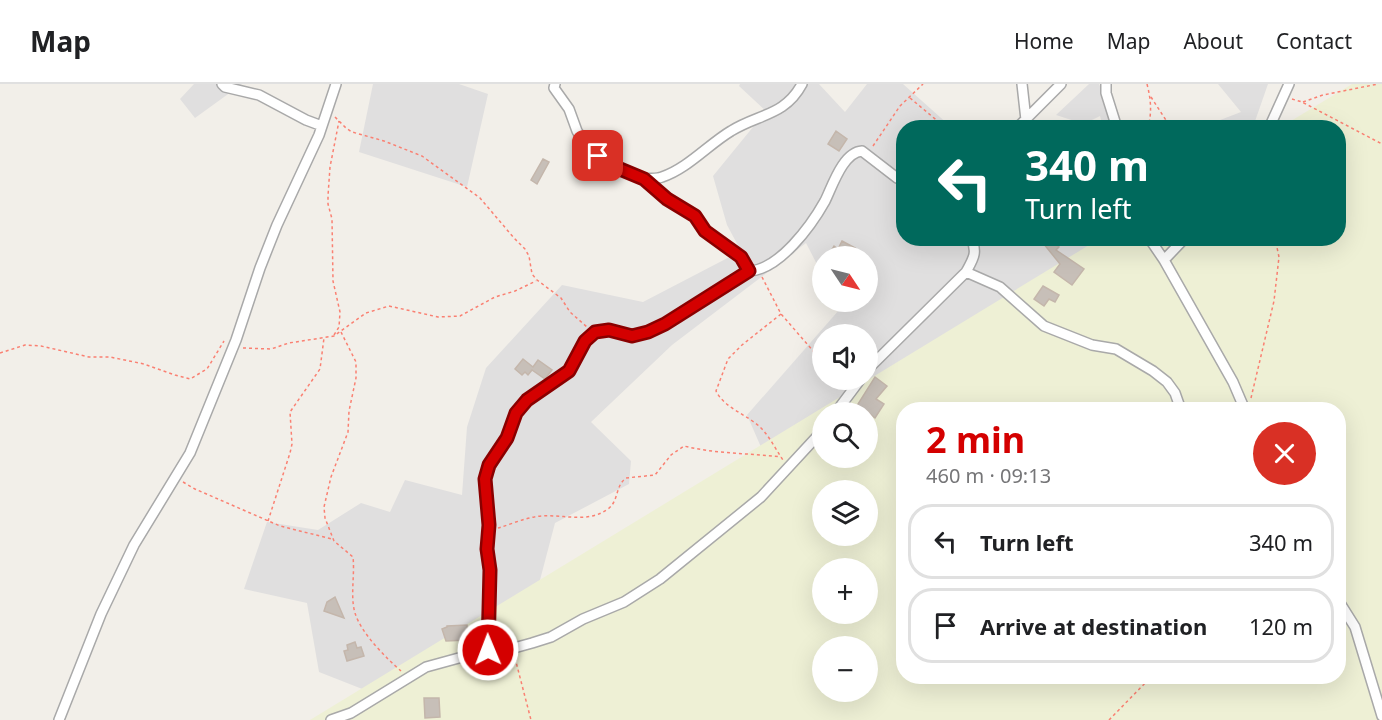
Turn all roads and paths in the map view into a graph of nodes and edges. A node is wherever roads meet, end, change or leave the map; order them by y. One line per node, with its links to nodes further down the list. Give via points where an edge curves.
1 (222, 84): 26 (street, via 259,94)
2 (336, 84): 16 (street)
3 (555, 84): 30 (street, via 588,148 608,164)
4 (802, 84): 30 (street, via 779,110 732,130 663,177)
5 (923, 84): 14 (path)
6 (1022, 84): 18 (street)
7 (1060, 84): 18 (street)
8 (1106, 84): 19 (street)
9 (1147, 84): 12 (path)
10 (1289, 84): 13 (street)
11 (1378, 84): 15 (path)
12 (1149, 93): 20 (path); 21 (path)
13 (1283, 96): 15 (path); 22 (street)
14 (909, 98): 17 (path); 28 (path)
15 (1302, 102): 23 (path)
16 (328, 109): 24 (path); 26 (street)
17 (936, 120)
18 (1026, 120)
19 (1114, 120)
20 (1150, 120)
21 (1167, 120)
22 (1272, 120)
23 (1336, 120)
24 (339, 121): 38 (path, via 352,132 422,156 480,198 530,256 532,274); 43 (path, via 328,196 333,281 340,312)
25 (1346, 125): 27 (path)
26 (322, 126): 47 (street, via 277,225)
27 (1382, 144)
28 (867, 154): 29 (street); 36 (street, via 853,154 835,176 824,201 797,240 774,263)
29 (896, 177)
30 (644, 179): 36 (street, via 695,216 705,231)
31 (975, 246): 37 (street, via 975,256)
32 (1154, 246): 35 (street)
33 (1177, 246): 35 (street)
34 (1277, 246): 51 (path, via 1274,302)
35 (1164, 260): 50 (street)
36 (754, 271): 39 (path); 41 (street, via 648,332 632,336 609,330)
37 (966, 272): 48 (street); 49 (street, via 1000,287 1044,326 1092,345 1116,349 1153,371 1167,382)
38 (537, 280): 40 (path, via 460,316 438,317 389,306 366,313); 41 (path)
39 (781, 314): 45 (path); 53 (path, via 728,359 716,391 760,427)
40 (341, 332): 43 (path); 58 (path, via 356,362 356,378 348,432 324,507)
41 (595, 332): 57 (street, via 585,341 569,371 527,400 516,413 485,479)
42 (228, 336): 46 (path, via 207,369 190,379 144,364 41,346 25,345)
43 (334, 336): 44 (path)
44 (324, 338): 47 (path, via 271,349 243,348); 56 (path, via 320,369 290,412 292,444)
45 (812, 350)
46 (0, 353)
47 (231, 353): 55 (street)
48 (878, 359)
49 (1178, 402)
50 (1242, 402)
51 (1249, 402)
52 (812, 443): 54 (street)
53 (781, 457): 54 (path); 57 (path, via 684,446 655,475 622,480 615,502 601,514 533,517)
54 (789, 469): 60 (street, via 761,497 660,579 624,602 551,637)
55 (177, 475): 56 (path, via 195,489); 65 (street, via 134,545 101,614)
56 (268, 521): 58 (path)
57 (488, 531): 61 (street)
58 (333, 539): 62 (path, via 353,557 353,601 358,620 383,654)
59 (1346, 613): 64 (street, via 1355,627)
60 (514, 648): 61 (street); 67 (path)
61 (488, 650): 62 (street, via 426,667)
62 (409, 677): 66 (street)
63 (1144, 684): 68 (path)
64 (1382, 716)
65 (59, 720)
66 (331, 720)
67 (531, 720)
68 (1108, 720)

